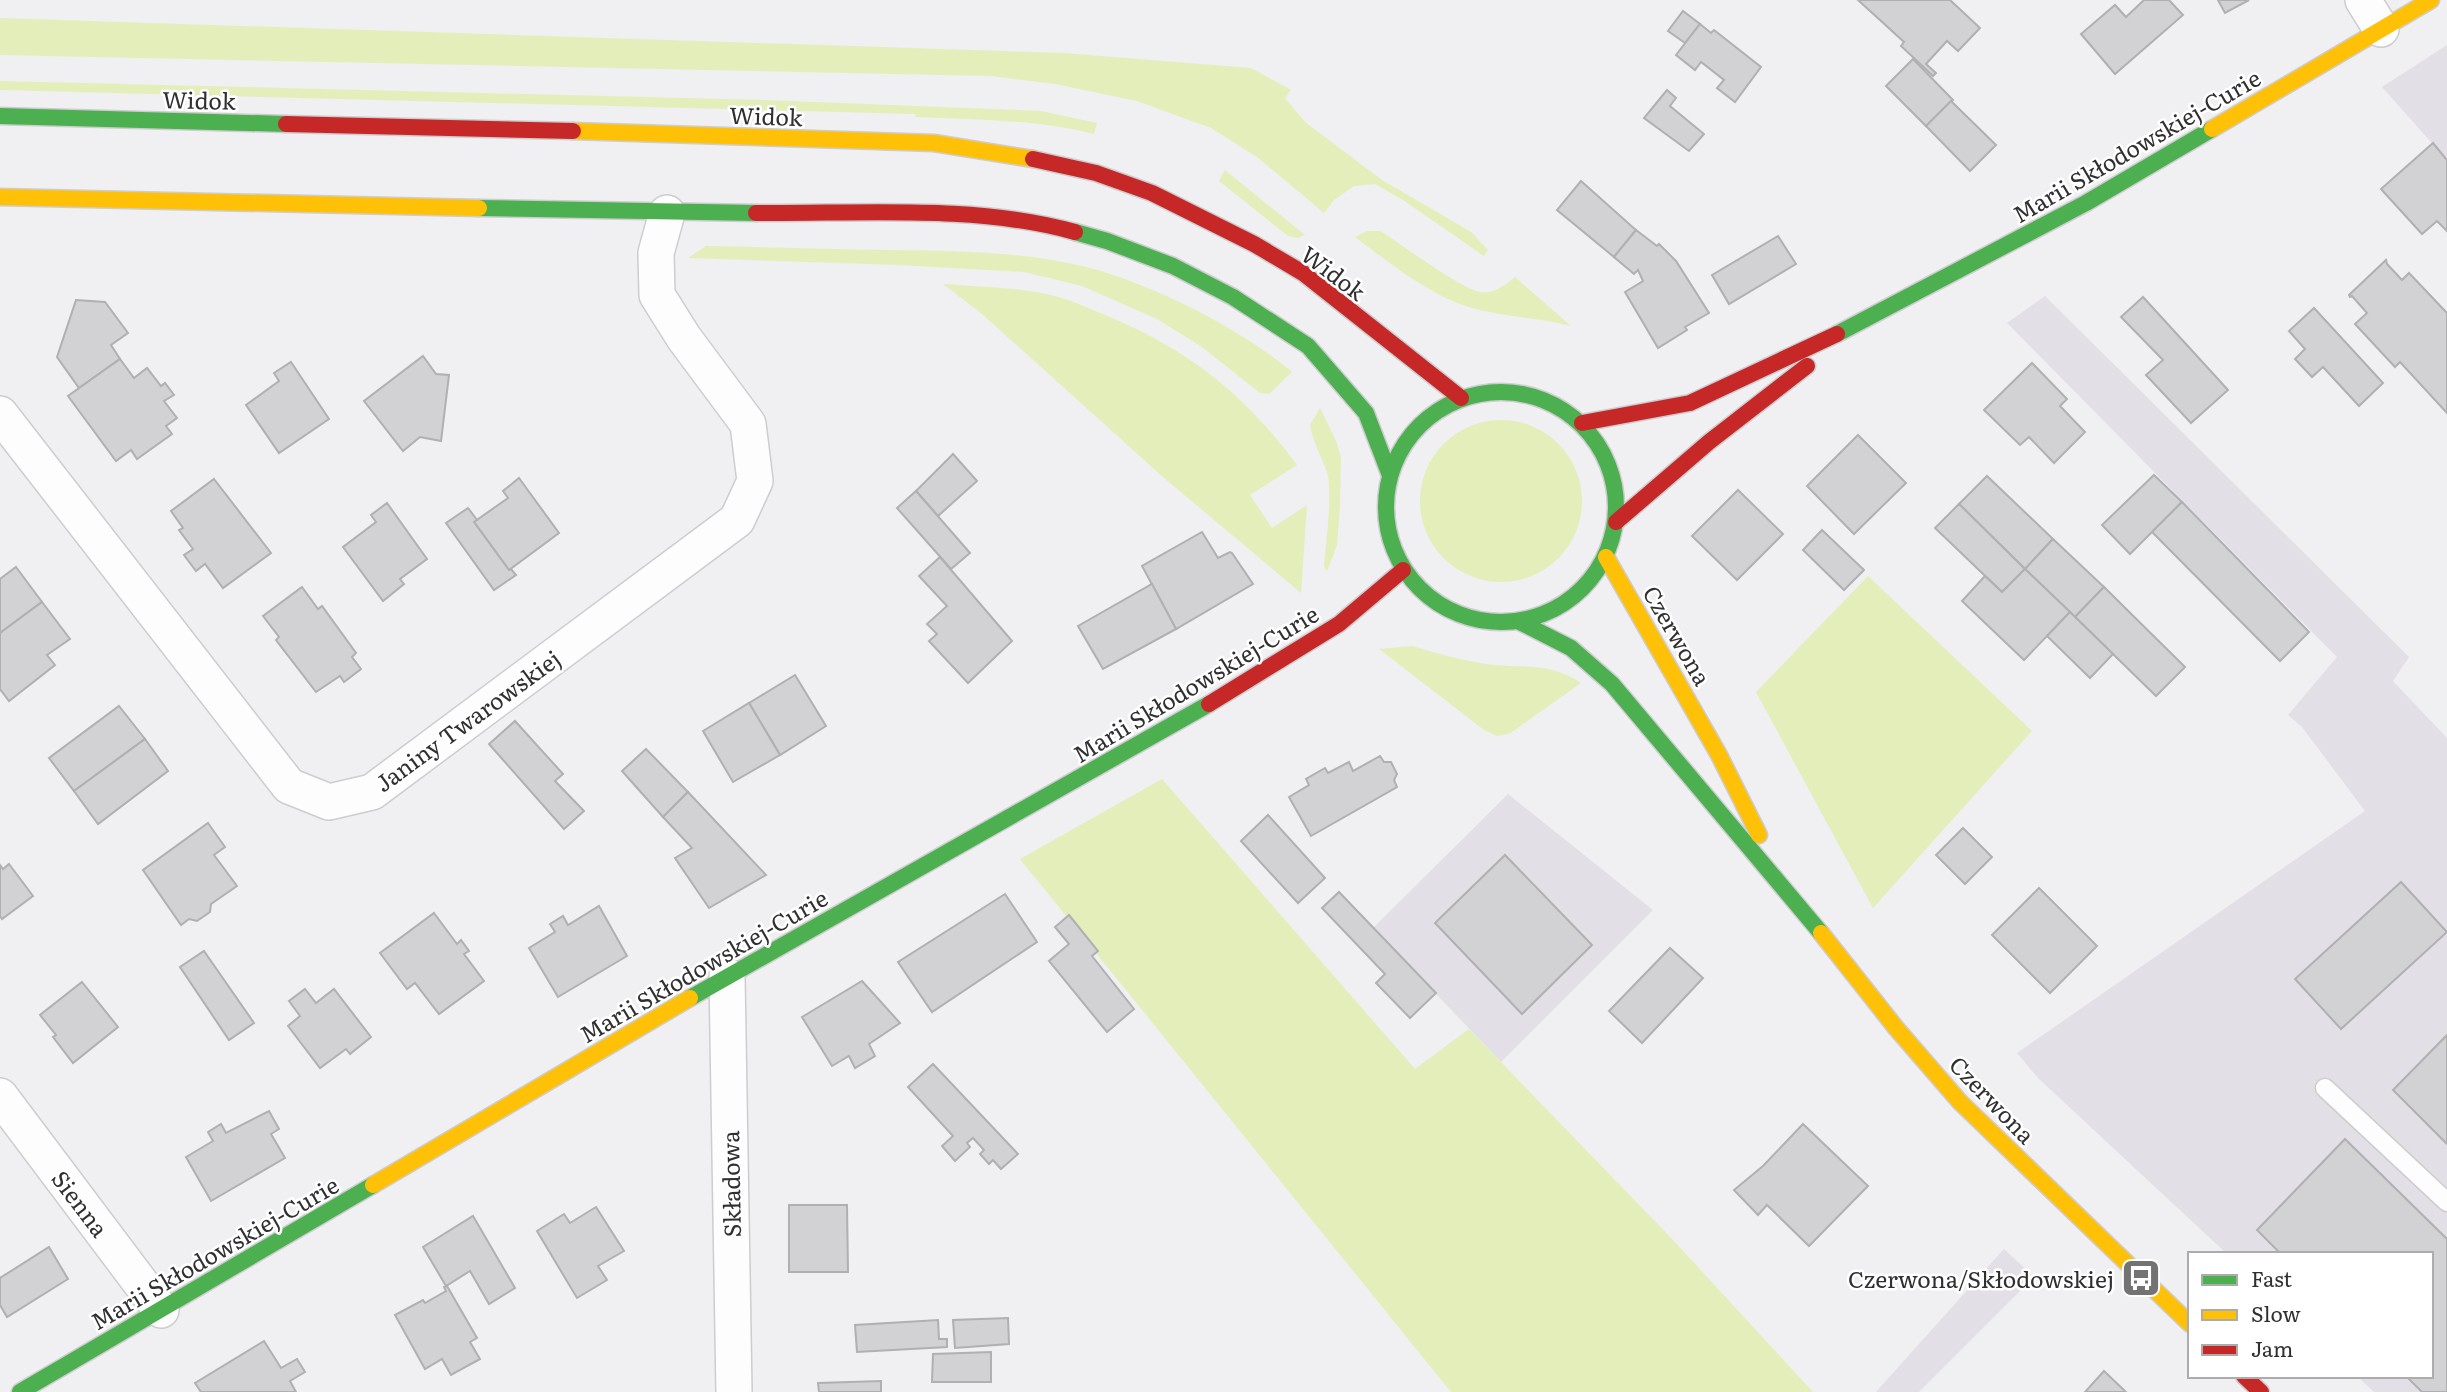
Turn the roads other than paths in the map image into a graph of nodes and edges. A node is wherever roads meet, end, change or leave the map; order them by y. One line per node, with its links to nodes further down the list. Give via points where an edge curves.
1 (2363, 0): 3 (street)
2 (2431, 0): 3 (main road, Marii Skłodowskiej-Curie)
3 (2381, 29): 7 (main road, Marii Skłodowskiej-Curie, via 2086,203)
4 (0, 116): 8 (main road, Widok, via 934,143 1036,159 1152,193 1254,244 1303,273)
5 (0, 197): 6 (main road)
6 (667, 213): 9 (street, Janiny Twarowskiej, via 656,253 657,295 748,424 755,481 737,520 372,792 329,802 289,786); 11 (main road, via 965,214 1039,222 1107,241 1173,266 1233,297 1308,346 1366,413)
7 (1861, 323): 10 (main road, Marii Skłodowskiej-Curie, via 1690,403); 12 (main road, Marii Skłodowskiej-Curie)
8 (1461, 398): 10 (main road, via 1493,391 1525,394 1555,405); 11 (main road, via 1430,415 1405,440)
9 (0, 414)
10 (1582, 424): 12 (main road, via 1604,453 1615,487)
11 (1389, 473): 14 (main road, via 1385,506 1389,539)
12 (1616, 522): 13 (main road)
13 (1606, 557): 15 (main road, via 1585,587 1556,610); 16 (main road, Czerwona, via 1719,755)
14 (1403, 570): 15 (main road, via 1425,596 1454,613 1487,623); 17 (main road, Marii Skłodowskiej-Curie, via 1339,624 1242,685)
15 (1520, 622): 16 (main road, Czerwona, via 1572,648 1612,684)
16 (1784, 887): 22 (main road, Czerwona, via 1960,1102)
17 (727, 976): 21 (main road, Marii Skłodowskiej-Curie); 25 (street, Składowa)
18 (2325, 1088): 20 (lane)
19 (0, 1096): 21 (street, Sienna)
20 (2447, 1202)
21 (161, 1310): 24 (main road, Marii Skłodowskiej-Curie)
22 (2188, 1322)
23 (2246, 1378): 26 (main road)
24 (20, 1392)
25 (734, 1392)
26 (2261, 1392)

